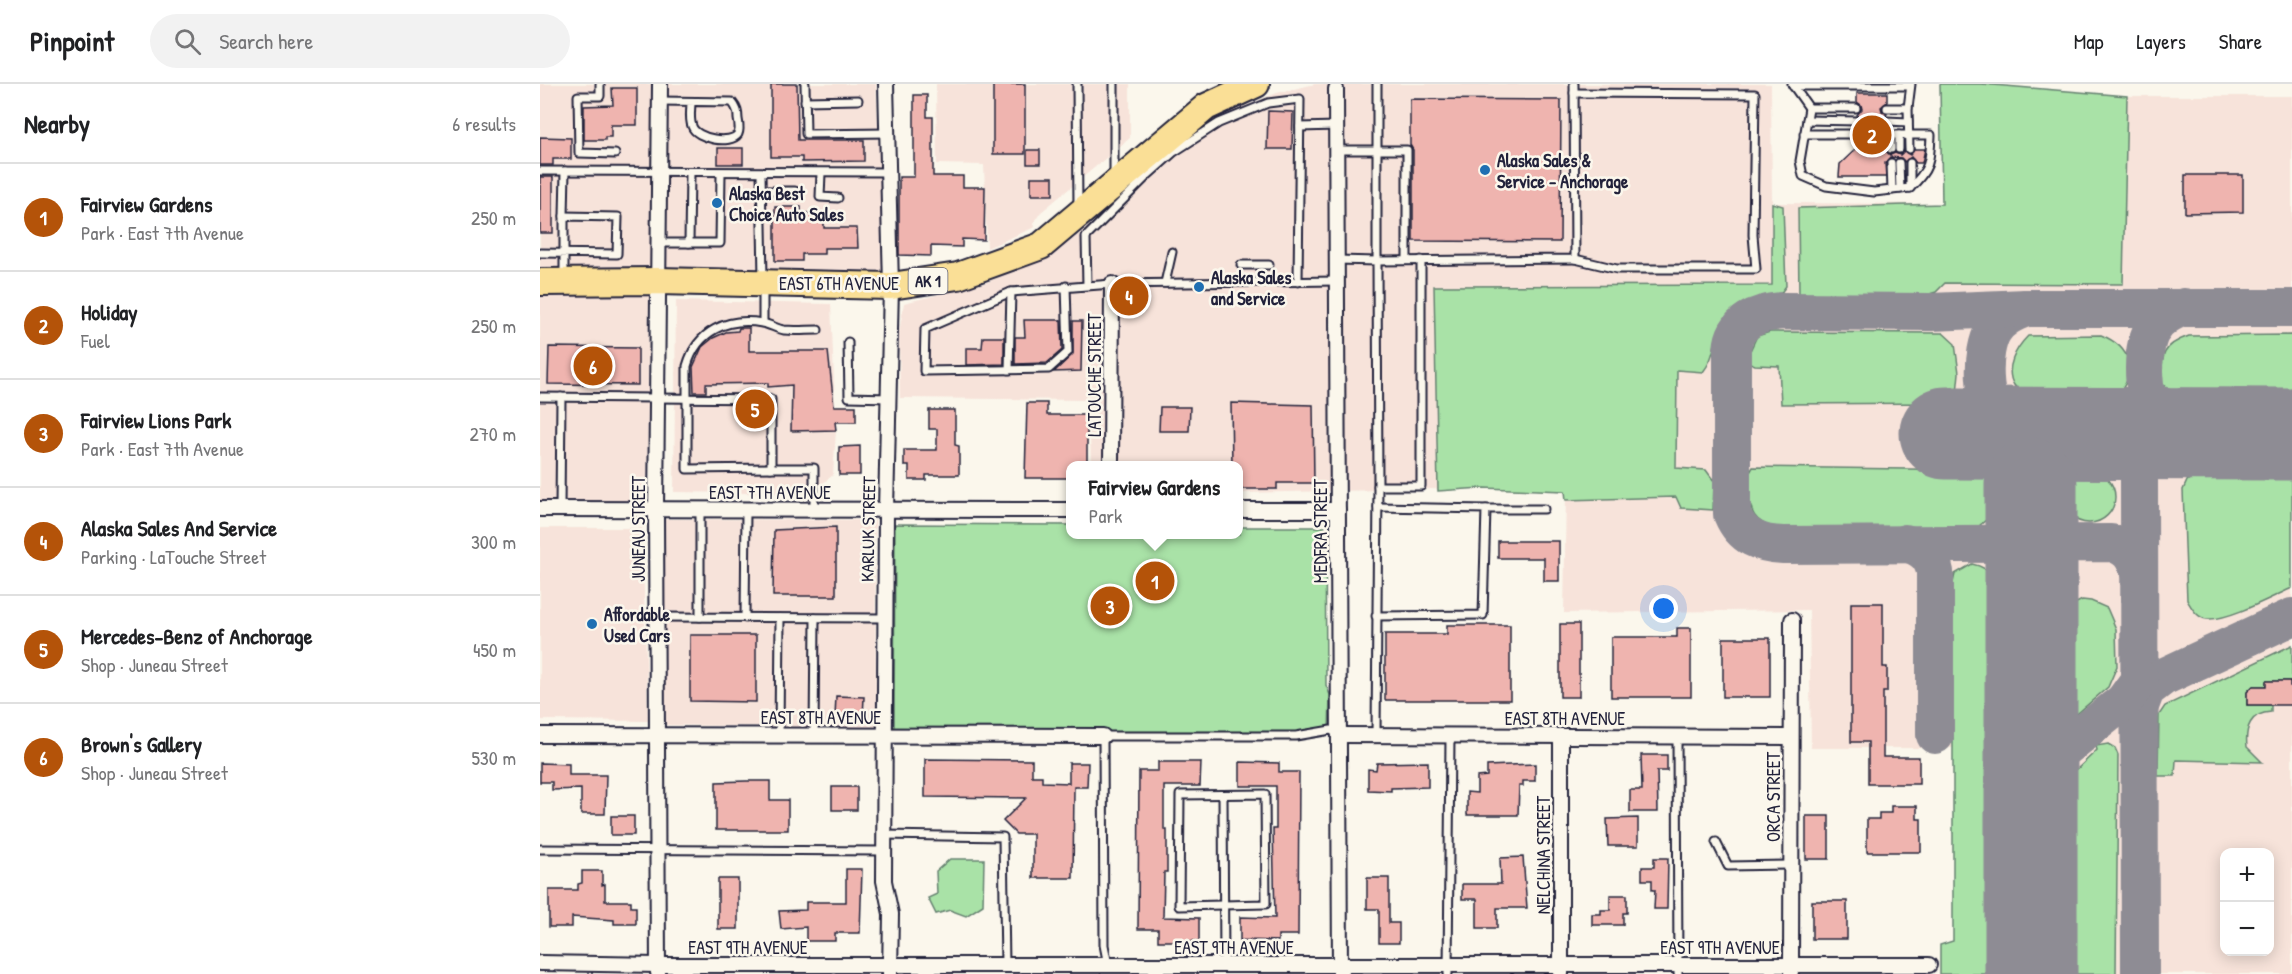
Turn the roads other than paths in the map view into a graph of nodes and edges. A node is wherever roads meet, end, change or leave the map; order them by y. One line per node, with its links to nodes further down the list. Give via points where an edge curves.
1 (600, 84): 36 (lane, via 600,96 578,96 579,153)
2 (660, 84): 15 (street, JUNEAU STREET)
3 (805, 84): 16 (lane)
4 (886, 84): 28 (street, KARLUK STREET)
5 (1077, 84): 55 (lane)
6 (1114, 84): 48 (lane)
7 (1256, 84): 48 (highway, EAST 6TH AVENUE / AK 1, via 1206,107)
8 (1377, 84): 32 (lane)
9 (1574, 84): 13 (lane)
10 (1793, 85): 11 (lane); 18 (lane)
11 (1910, 85): 21 (lane)
12 (1336, 89): 26 (street, MEDFRA STREET)
13 (1574, 93): 62 (lane); 62 (lane, via 1755,93 1756,269 1617,269)
14 (858, 100): 16 (lane)
15 (660, 101): 17 (lane); 42 (street, JUNEAU STREET)
16 (805, 101): 28 (lane, via 806,134)
17 (691, 102): 17 (lane, via 732,102 738,115 736,136 708,139 697,134 691,125)
18 (1809, 108): 19 (lane); 22 (lane)
19 (1857, 108)
20 (1887, 108): 21 (lane)
21 (1908, 108): 25 (lane)
22 (1807, 120): 23 (lane); 29 (lane)
23 (1857, 121)
24 (1887, 121): 25 (lane)
25 (1908, 122): 31 (lane)
26 (1336, 126): 27 (lane); 35 (street, MEDFRA STREET)
27 (1300, 127): 72 (lane); 76 (lane, via 1300,99 1268,103 1219,123 1174,152 1086,237)
28 (888, 133): 43 (street, KARLUK STREET)
29 (1804, 134): 30 (lane); 51 (lane, via 1800,161 1803,176 1826,186 1874,192)
30 (1857, 134)
31 (1908, 135): 33 (lane, via 1892,135); 34 (lane); 49 (lane, via 1931,135 1925,174)
32 (1377, 149): 35 (lane); 64 (lane, via 1407,150); 66 (lane)
33 (1895, 149)
34 (1909, 149)
35 (1336, 150): 63 (street, MEDFRA STREET)
36 (615, 154)
37 (1891, 163): 51 (lane)
38 (1899, 163): 50 (lane)
39 (1910, 163): 49 (lane)
40 (540, 171): 41 (lane)
41 (565, 171): 42 (lane); 56 (lane)
42 (659, 172): 44 (lane); 57 (street, JUNEAU STREET)
43 (889, 172): 47 (lane); 77 (street, KARLUK STREET)
44 (690, 173): 45 (lane); 58 (lane)
45 (721, 173): 46 (lane); 58 (lane, via 720,243)
46 (761, 173): 47 (lane); 52 (lane)
47 (820, 173): 54 (lane, via 820,197)
48 (1114, 183): 55 (highway, EAST 6TH AVENUE / AK 1)
49 (1910, 188): 50 (lane)
50 (1900, 189): 51 (lane)
51 (1892, 190)
52 (761, 191): 53 (lane); 73 (lane)
53 (795, 191)
54 (838, 198)
55 (1078, 214): 77 (highway, EAST 6TH AVENUE / AK 1, via 1041,246 958,276)
56 (564, 216): 61 (lane); 61 (lane, via 618,217 617,254)
57 (658, 243): 58 (lane); 71 (street, JUNEAU STREET)
58 (689, 243)
59 (1172, 252): 74 (lane)
60 (540, 253): 61 (lane)
61 (565, 253): 70 (lane)
62 (1575, 259): 65 (lane)
63 (1337, 260): 66 (lane); 69 (street, MEDFRA STREET)
64 (1407, 260): 65 (lane); 66 (lane)
65 (1420, 260): 91 (lane, via 1421,486)
66 (1377, 261): 91 (lane)
67 (1241, 265): 68 (lane)
68 (1269, 265)
69 (1337, 281): 72 (lane); 104 (street, MEDFRA STREET)
70 (552, 282): 71 (highway, EAST 6TH AVENUE / AK 1)
71 (658, 282): 73 (highway, EAST 6TH AVENUE / AK 1); 86 (street, JUNEAU STREET)
72 (1298, 282): 74 (lane)
73 (763, 283): 77 (highway, EAST 6TH AVENUE / AK 1); 80 (lane)
74 (1165, 283): 75 (lane)
75 (1112, 284): 76 (lane); 89 (street, LATOUCHE STREET)
76 (1087, 285): 78 (lane)
77 (891, 286): 87 (street, KARLUK STREET)
78 (1066, 286): 79 (lane); 83 (lane, via 1068,352 1049,369)
79 (1011, 292): 83 (lane); 83 (lane, via 925,329 924,370)
80 (763, 323): 81 (lane, via 782,330); 88 (lane, via 725,325 697,343 687,366)
81 (818, 330)
82 (849, 342): 87 (lane, via 849,397)
83 (1009, 370)
84 (540, 397): 85 (lane)
85 (561, 397): 86 (lane); 94 (lane)
86 (657, 398): 88 (lane); 97 (street, JUNEAU STREET)
87 (889, 398): 101 (street, KARLUK STREET)
88 (687, 399): 90 (lane, via 771,399); 90 (lane, via 687,468)
89 (1111, 461)
90 (771, 468): 100 (lane, via 814,468)
91 (1378, 486): 92 (lane)
92 (1378, 507): 95 (lane); 105 (lane)
93 (540, 509): 94 (street, EAST 7TH AVENUE)
94 (560, 509): 97 (street, EAST 7TH AVENUE)
95 (1486, 509): 96 (lane); 105 (lane, via 1484,615)
96 (1544, 509)
97 (656, 510): 98 (street, EAST 7TH AVENUE); 106 (street, JUNEAU STREET)
98 (700, 510): 99 (street, EAST 7TH AVENUE); 107 (lane)
99 (746, 510): 100 (street, EAST 7TH AVENUE); 108 (lane)
100 (814, 510): 101 (street, EAST 7TH AVENUE)
101 (886, 510): 102 (street, EAST 7TH AVENUE); 111 (street, KARLUK STREET)
102 (1066, 510)
103 (1243, 510): 104 (street)
104 (1338, 510): 117 (street, MEDFRA STREET)
105 (1376, 616): 118 (lane)
106 (657, 617): 107 (lane); 114 (street, JUNEAU STREET)
107 (700, 617): 108 (lane)
108 (745, 618): 109 (lane)
109 (780, 618): 110 (lane); 115 (lane)
110 (815, 618): 111 (lane); 116 (lane)
111 (885, 618): 119 (street, KARLUK STREET)
112 (1792, 620): 124 (street, ORCA STREET)
113 (540, 735): 114 (street, EAST 8TH AVENUE)
114 (658, 735): 115 (street, EAST 8TH AVENUE); 129 (street, JUNEAU STREET)
115 (779, 735): 116 (street, EAST 8TH AVENUE)
116 (814, 735): 119 (street, EAST 8TH AVENUE)
117 (1339, 735): 118 (street, EAST 8TH AVENUE); 120 (lane, via 1331,730 1296,736); 141 (street, MEDFRA STREET)
118 (1376, 735): 121 (street, EAST 8TH AVENUE)
119 (884, 736): 120 (street, EAST 8TH AVENUE); 126 (street, KARLUK STREET)
120 (1103, 736): 140 (lane, via 1104,945)
121 (1450, 736): 122 (street, EAST 8TH AVENUE); 142 (lane)
122 (1561, 736): 123 (street, EAST 8TH AVENUE); 143 (street, NELCHINA STREET)
123 (1677, 737): 124 (street, EAST 8TH AVENUE); 144 (lane)
124 (1791, 737): 131 (street, ORCA STREET)
125 (1223, 795): 132 (lane); 132 (lane, via 1265,794 1266,904); 132 (lane, via 1180,795 1179,906)
126 (884, 835): 130 (street, KARLUK STREET); 134 (lane, via 1003,837)
127 (1716, 842): 131 (lane, via 1728,866)
128 (540, 849): 129 (lane)
129 (658, 849): 130 (lane); 137 (street, JUNEAU STREET)
130 (884, 851): 139 (street, KARLUK STREET, via 884,882 891,914)
131 (1791, 865): 145 (street, ORCA STREET)
132 (1224, 905): 135 (lane)
133 (540, 963): 137 (street, EAST 9TH AVENUE)
134 (1005, 965): 139 (street, EAST 9TH AVENUE); 140 (street, EAST 9TH AVENUE)
135 (1224, 965): 140 (street, EAST 9TH AVENUE); 141 (street, EAST 9TH AVENUE)
136 (1929, 965): 145 (street, EAST 9TH AVENUE)
137 (658, 970): 138 (street, EAST 9TH AVENUE)
138 (827, 970): 139 (street, EAST 9TH AVENUE)
139 (890, 970)
140 (1108, 970)
141 (1340, 970): 142 (street, EAST 9TH AVENUE)
142 (1448, 970): 143 (street, EAST 9TH AVENUE)
143 (1561, 970): 144 (street, EAST 9TH AVENUE)
144 (1678, 970): 145 (street, EAST 9TH AVENUE)
145 (1791, 970)

